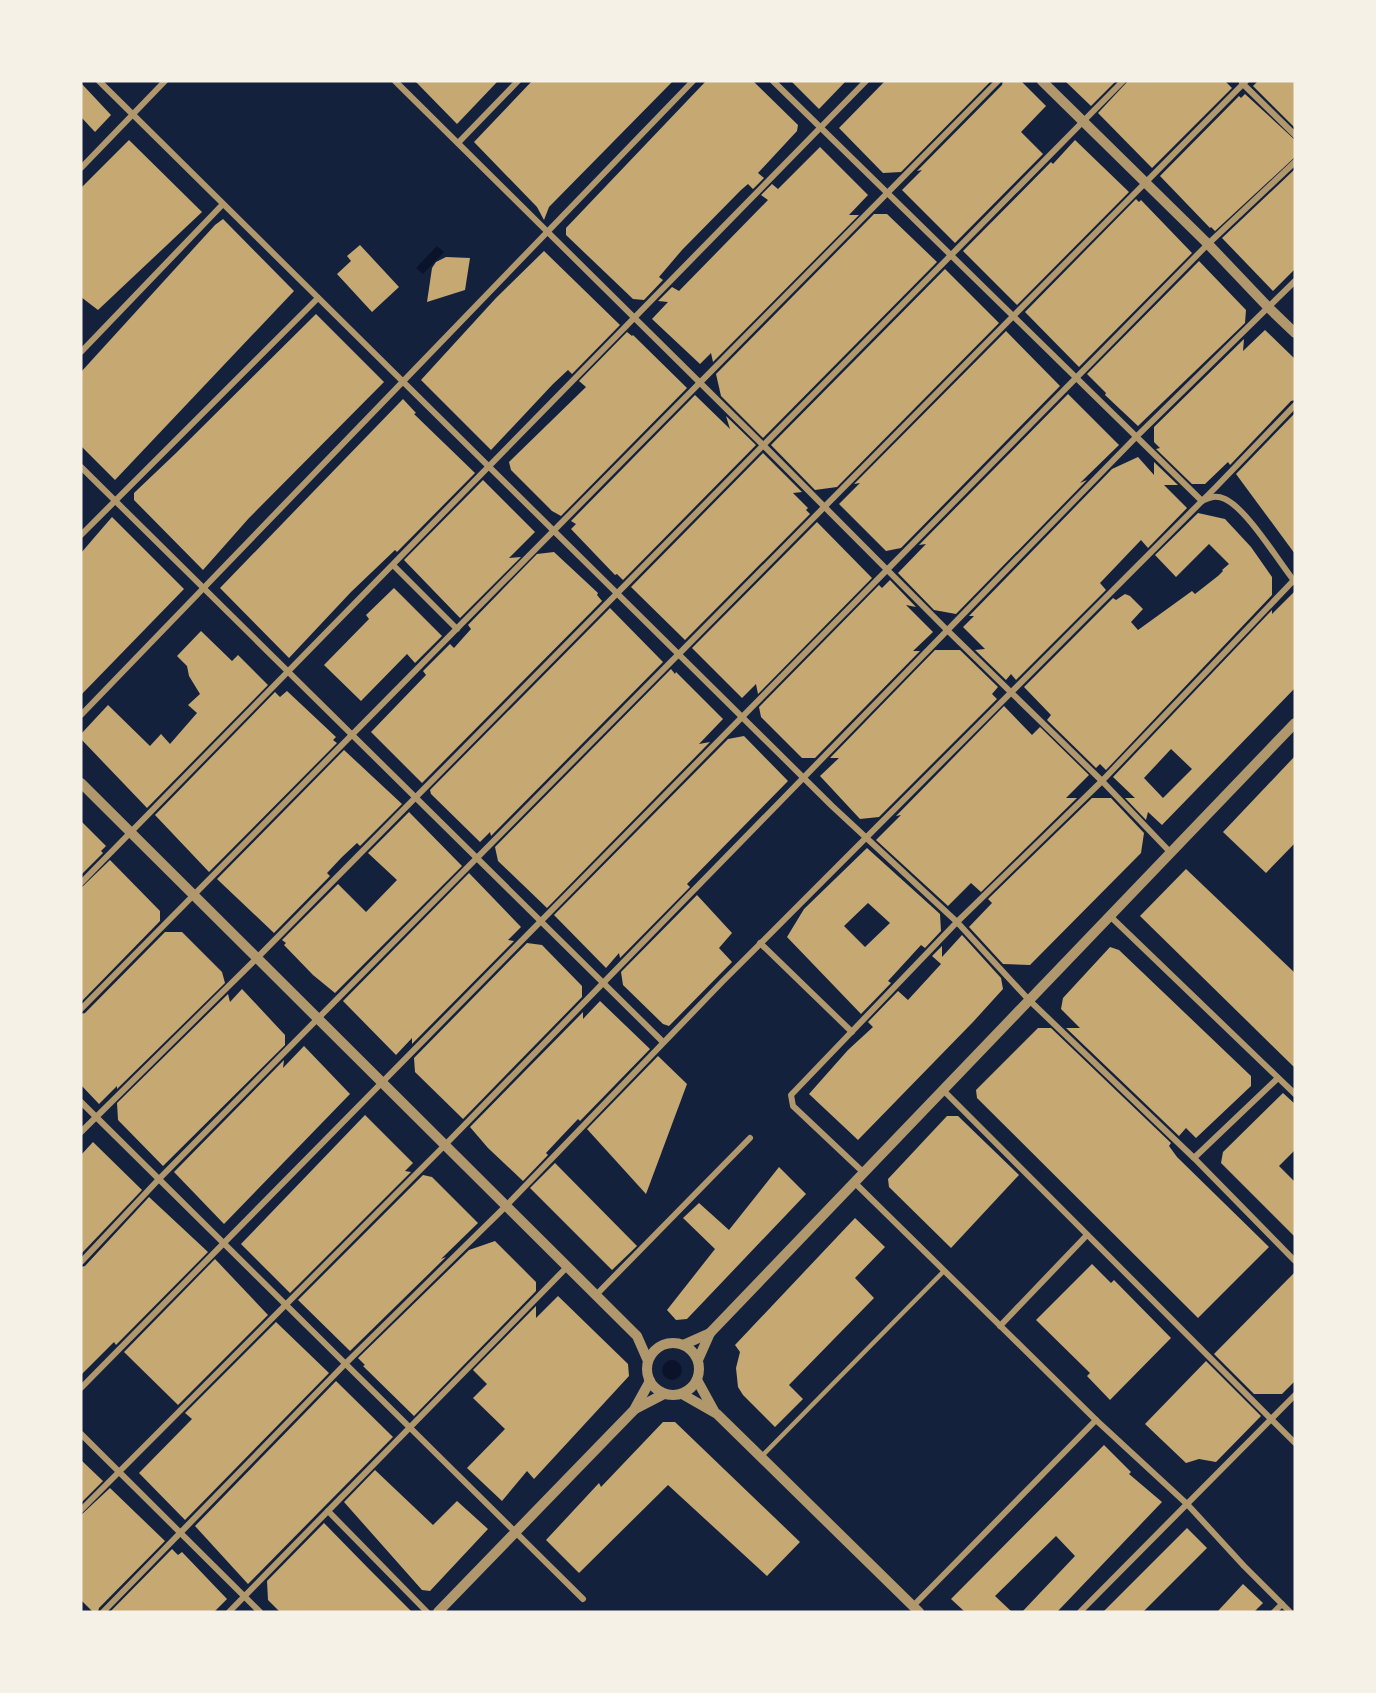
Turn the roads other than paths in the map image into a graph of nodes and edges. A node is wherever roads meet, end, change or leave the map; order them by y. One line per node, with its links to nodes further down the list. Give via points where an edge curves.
1 (99, 81): 12 (street)
2 (165, 81): 12 (street)
3 (394, 81): 16 (street)
4 (518, 81): 16 (street)
5 (693, 81): 22 (street)
6 (773, 81): 14 (street)
7 (866, 81): 14 (street)
8 (998, 81): 20 (street)
9 (1042, 81): 13 (street)
10 (1123, 81): 13 (street)
11 (1243, 82): 15 (street); 19 (street)
12 (133, 114): 18 (street); 21 (street)
13 (1083, 122): 19 (street); 24 (street)
14 (820, 128): 20 (street); 28 (street)
15 (1295, 135)
16 (458, 143): 22 (street)
17 (1295, 162): 23 (street)
18 (81, 168)
19 (1146, 183): 23 (street); 29 (street)
20 (887, 193): 24 (street); 34 (street)
21 (223, 204): 26 (street); 31 (street)
22 (548, 232): 28 (street); 33 (street)
23 (1208, 244): 27 (street); 32 (street)
24 (951, 255): 29 (street); 37 (street)
25 (1295, 282): 27 (street)
26 (318, 298): 33 (street); 40 (street)
27 (1269, 308): 30 (street); 36 (street)
28 (635, 317): 34 (street); 38 (street)
29 (1014, 317): 32 (street); 42 (street)
30 (1295, 333)
31 (81, 352)
32 (1076, 378): 36 (street); 46 (street)
33 (403, 382): 38 (street); 48 (street)
34 (700, 383): 37 (street); 43 (street)
35 (1295, 405): 41 (street)
36 (1136, 437): 41 (street); 51 (street)
37 (764, 445): 42 (street); 49 (street)
38 (489, 466): 43 (street); 45 (street)
39 (81, 467): 40 (street)
40 (115, 501): 44 (street); 48 (street)
41 (1202, 501): 47 (street, via 1212,496 1235,506); 54 (street)
42 (825, 507): 46 (street); 52 (street)
43 (554, 531): 49 (street); 50 (street)
44 (81, 535)
45 (393, 564): 50 (street); 53 (street)
46 (888, 570): 51 (street); 56 (street)
47 (1294, 581): 60 (street)
48 (204, 588): 53 (street); 55 (street)
49 (617, 594): 52 (street); 62 (street)
50 (457, 629): 58 (street)
51 (946, 629): 54 (street); 59 (street)
52 (679, 655): 56 (street); 66 (street)
53 (288, 672): 58 (street); 63 (street)
54 (1011, 692): 60 (street); 64 (street)
55 (81, 715)
56 (742, 717): 59 (street); 70 (street)
57 (1295, 723): 65 (street)
58 (352, 735): 62 (street); 68 (street)
59 (803, 778): 64 (street); 74 (street)
60 (1102, 781): 65 (street); 71 (street)
61 (81, 783): 63 (street)
62 (416, 798): 66 (street); 73 (street)
63 (131, 832): 67 (street); 68 (street)
64 (865, 838): 71 (street); 72 (street)
65 (1171, 853): 69 (street)
66 (477, 858): 70 (street); 77 (street)
67 (81, 883)
68 (194, 896): 73 (street); 76 (street)
69 (1111, 917): 75 (street); 80 (street)
70 (541, 921): 74 (street); 81 (street)
71 (957, 922): 75 (street); 78 (street)
72 (760, 943): 78 (street); 79 (street)
73 (257, 958): 77 (street); 85 (street)
74 (603, 983): 79 (street); 88 (street)
75 (1029, 1000): 82 (street); 89 (street)
76 (81, 1009)
77 (318, 1019): 81 (street); 91 (street)
78 (852, 1032): 90 (street, via 791,1095 793,1106)
79 (663, 1042): 93 (street)
80 (1278, 1078): 83 (street); 89 (street)
81 (382, 1083): 88 (street); 95 (street)
82 (943, 1090): 90 (street); 94 (street)
83 (1295, 1094)
84 (81, 1102): 85 (street)
85 (96, 1117): 86 (street); 91 (street)
86 (81, 1132)
87 (750, 1138): 100 (street)
88 (445, 1145): 93 (street); 101 (street)
89 (1194, 1158): 96 (street)
90 (864, 1173): 92 (street)
91 (159, 1179): 95 (street); 97 (street)
92 (854, 1182): 99 (street); 103 (street)
93 (506, 1206): 98 (street); 109 (street)
94 (1087, 1235): 102 (street); 118 (street)
95 (224, 1243): 101 (street); 112 (street)
96 (1295, 1261)
97 (81, 1262)
98 (567, 1267): 100 (street); 120 (street)
99 (944, 1271): 102 (street); 123 (lane)
100 (596, 1295): 104 (street)
101 (285, 1304): 109 (street); 124 (street)
102 (1000, 1326): 119 (street)
103 (710, 1333): 105 (street); 107 (street)
104 (637, 1336): 106 (street); 108 (street)
105 (683, 1345): 106 (street); 107 (street)
106 (662, 1346): 108 (street)
107 (698, 1360): 110 (street)
108 (648, 1362): 111 (street)
109 (345, 1364): 120 (street); 128 (street)
110 (697, 1380): 114 (street); 117 (street)
111 (650, 1381): 113 (street); 116 (street)
112 (81, 1388)
113 (664, 1394): 114 (street); 116 (street)
114 (682, 1394): 117 (street)
115 (1295, 1395): 118 (street)
116 (634, 1410): 129 (street)
117 (714, 1412): 123 (street)
118 (1272, 1419): 122 (street); 125 (street)
119 (1096, 1420): 125 (street); 133 (street)
120 (409, 1428): 127 (street); 129 (street)
121 (81, 1434): 124 (street)
122 (1295, 1443)
123 (761, 1457): 133 (street)
124 (119, 1472): 126 (street); 128 (street)
125 (1187, 1504): 132 (street); 139 (street)
126 (81, 1510)
127 (328, 1511): 130 (street); 137 (street)
128 (180, 1532): 130 (street); 134 (street)
129 (515, 1533): 131 (street); 138 (street)
130 (244, 1597): 135 (street); 136 (street)
131 (583, 1599)
132 (1282, 1604): 140 (street); 141 (street)
133 (916, 1609)
134 (103, 1612)
135 (229, 1612)
136 (260, 1612)
137 (427, 1612)
138 (438, 1612)
139 (1080, 1612)
140 (1274, 1612)
141 (1290, 1612)

